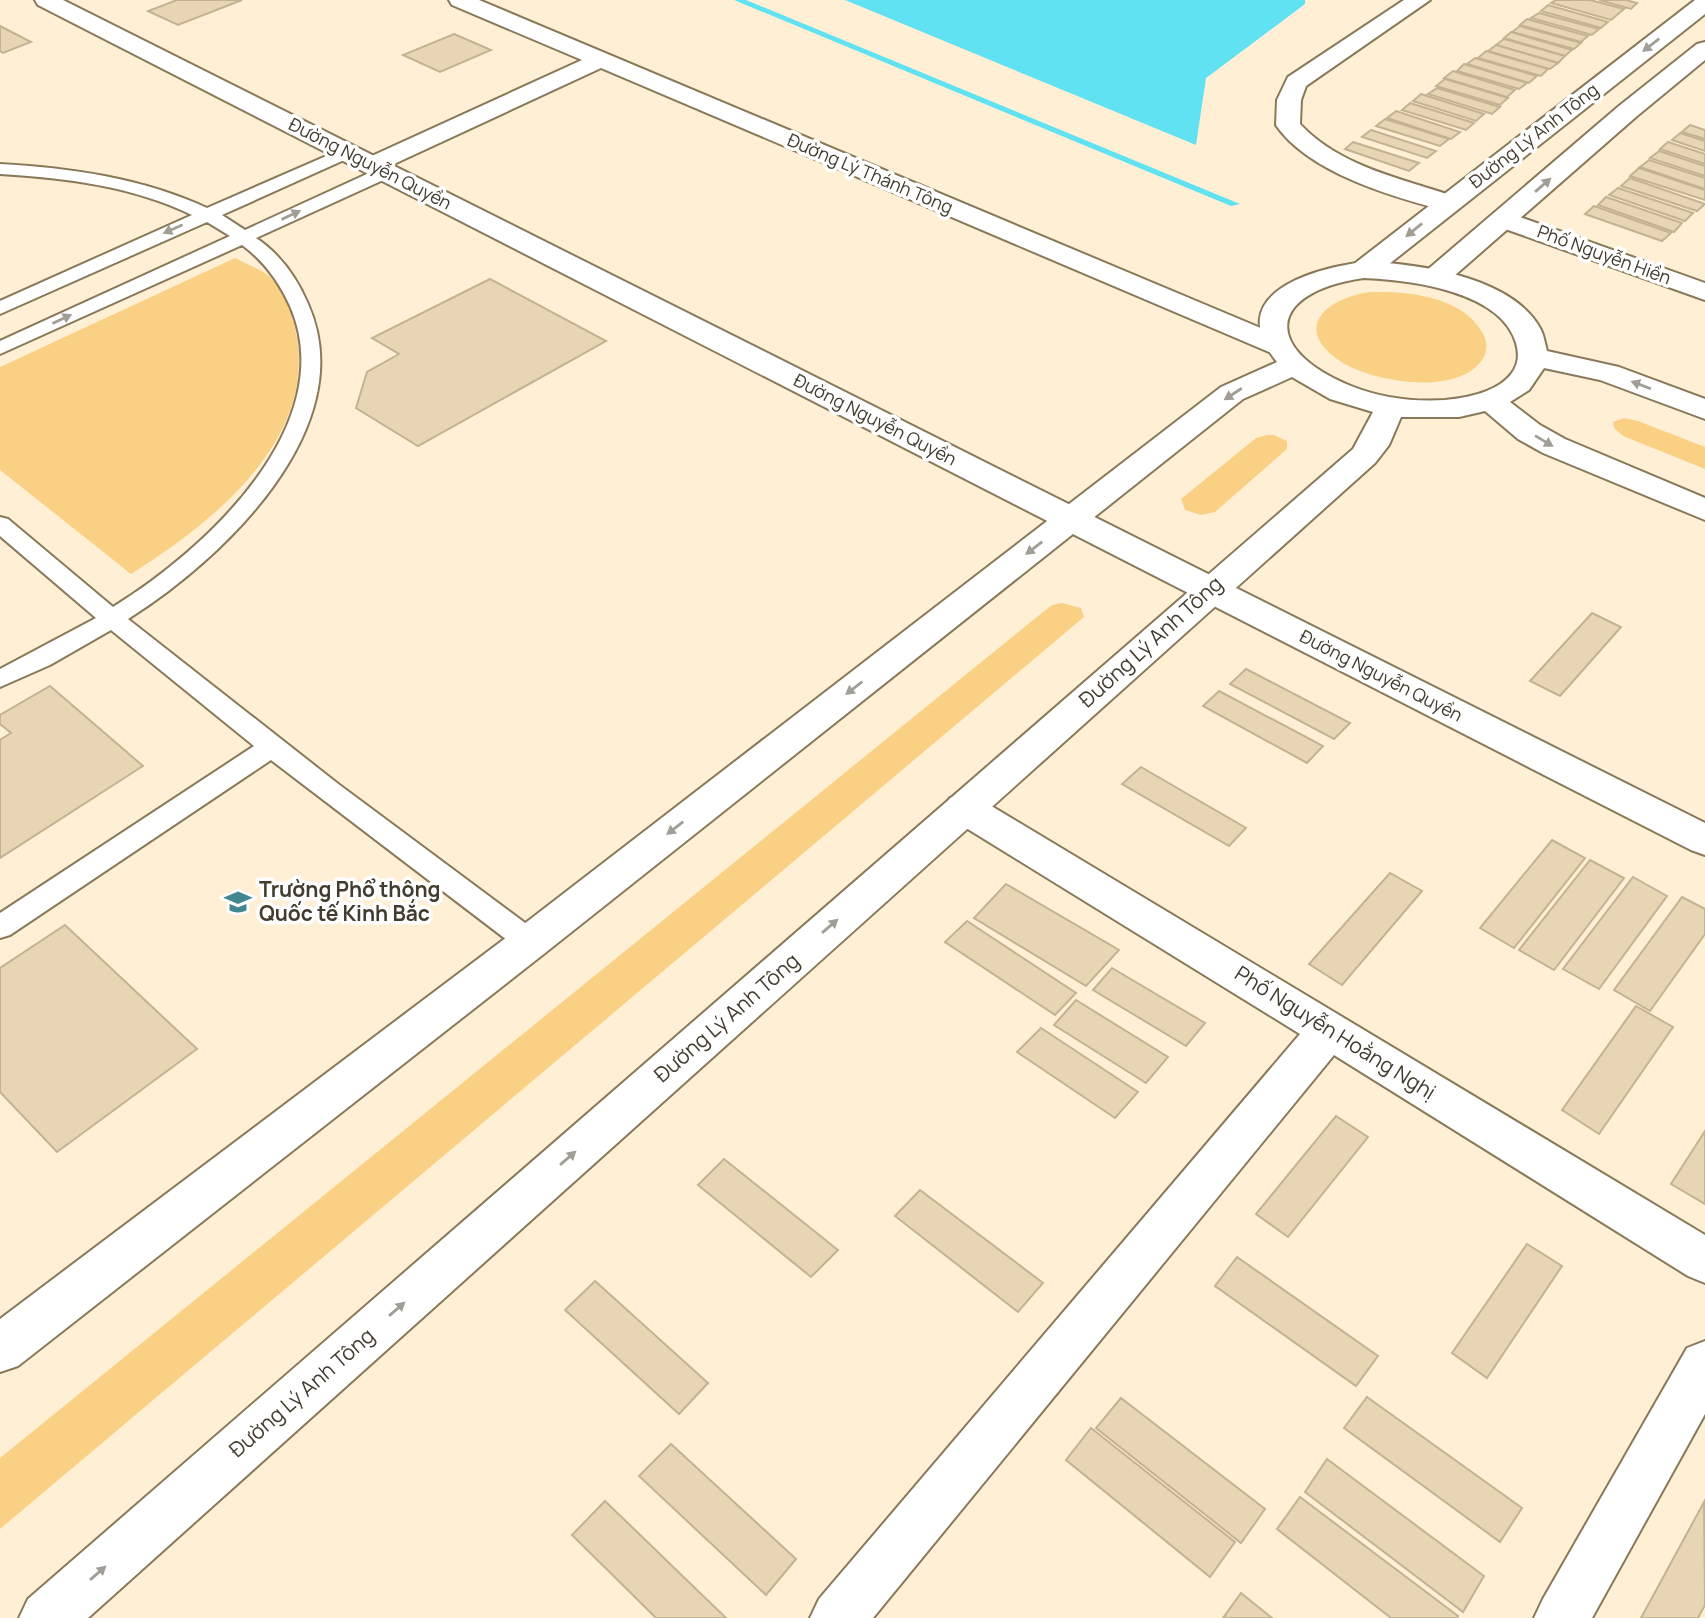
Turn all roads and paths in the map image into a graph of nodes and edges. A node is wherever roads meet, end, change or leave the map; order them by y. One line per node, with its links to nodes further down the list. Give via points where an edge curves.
1 (46, 0): 9 (street, Đường Nguyễn Quyền)
2 (460, 0): 6 (street, Đường Lý Thánh Tông)
3 (1419, 0): 11 (street, via 1296,82 1289,100 1288,125 1304,143 1337,163)
4 (1705, 3): 7 (street, Đường Lý Anh Tông, one-way to 7)
5 (1705, 49): 8 (street, Đường Lý Anh Tông)
6 (601, 59): 9 (street); 20 (street, Đường Lý Thánh Tông)
7 (1585, 97): 8 (street); 11 (street, Đường Lý Anh Tông)
8 (1629, 111): 13 (street, Đường Lý Anh Tông, one-way to 8)
9 (368, 163): 12 (lane); 14 (lane, one-way to 9); 26 (street, Đường Nguyễn Quyền)
10 (0, 169): 12 (lane, via 122,185)
11 (1447, 203): 15 (street, Đường Lý Anh Tông, one-way to 15)
12 (207, 214): 14 (lane); 18 (lane, one-way to 18)
13 (1503, 219): 16 (street, Đường Lý Anh Tông); 17 (street, Phố Nguyễn Hiền)
14 (245, 236): 19 (lane, one-way to 14); 29 (lane, via 289,280 303,307 313,366 307,399 294,434 244,507 181,568)
15 (1364, 270): 16 (street); 20 (street, via 1316,279 1288,294 1274,316 1274,334)
16 (1436, 277): 21 (street, via 1477,292 1507,311 1527,333)
17 (1705, 292)
18 (0, 308)
19 (0, 348)
20 (1287, 356): 23 (street, Đường Lý Thánh Tông, via 1334,390); 26 (street, one-way to 26)
21 (1532, 356): 22 (street, Đường Lý Thánh Tông, via 1524,378); 24 (street, one-way to 21, via 1609,373)
22 (1490, 400): 23 (street, Đường Lý Thánh Tông, via 1451,408); 25 (street, one-way to 25, via 1554,446)
23 (1391, 406): 28 (street, Đường Lý Anh Tông, via 1364,456)
24 (1705, 410)
25 (1705, 510)
26 (1070, 519): 28 (street, Đường Nguyễn Quyền); 35 (street, one-way to 35)
27 (0, 524): 29 (lane)
28 (1209, 590): 32 (street, Đường Lý Anh Tông); 33 (street, Đường Nguyễn Quyền)
29 (110, 619): 30 (lane); 31 (lane)
30 (0, 679)
31 (273, 747): 34 (lane); 35 (lane)
32 (964, 808): 36 (street, Phố Nguyễn Hoằng Nghị); 40 (street, Đường Lý Anh Tông, one-way to 32)
33 (1705, 840)
34 (0, 927)
35 (530, 942): 38 (street)
36 (1329, 1030): 37 (street, Phố Nguyễn Hoằng Nghị); 41 (street)
37 (1705, 1261)
38 (0, 1349)
39 (1705, 1365): 42 (street)
40 (47, 1618)
41 (838, 1618)
42 (1562, 1618)

